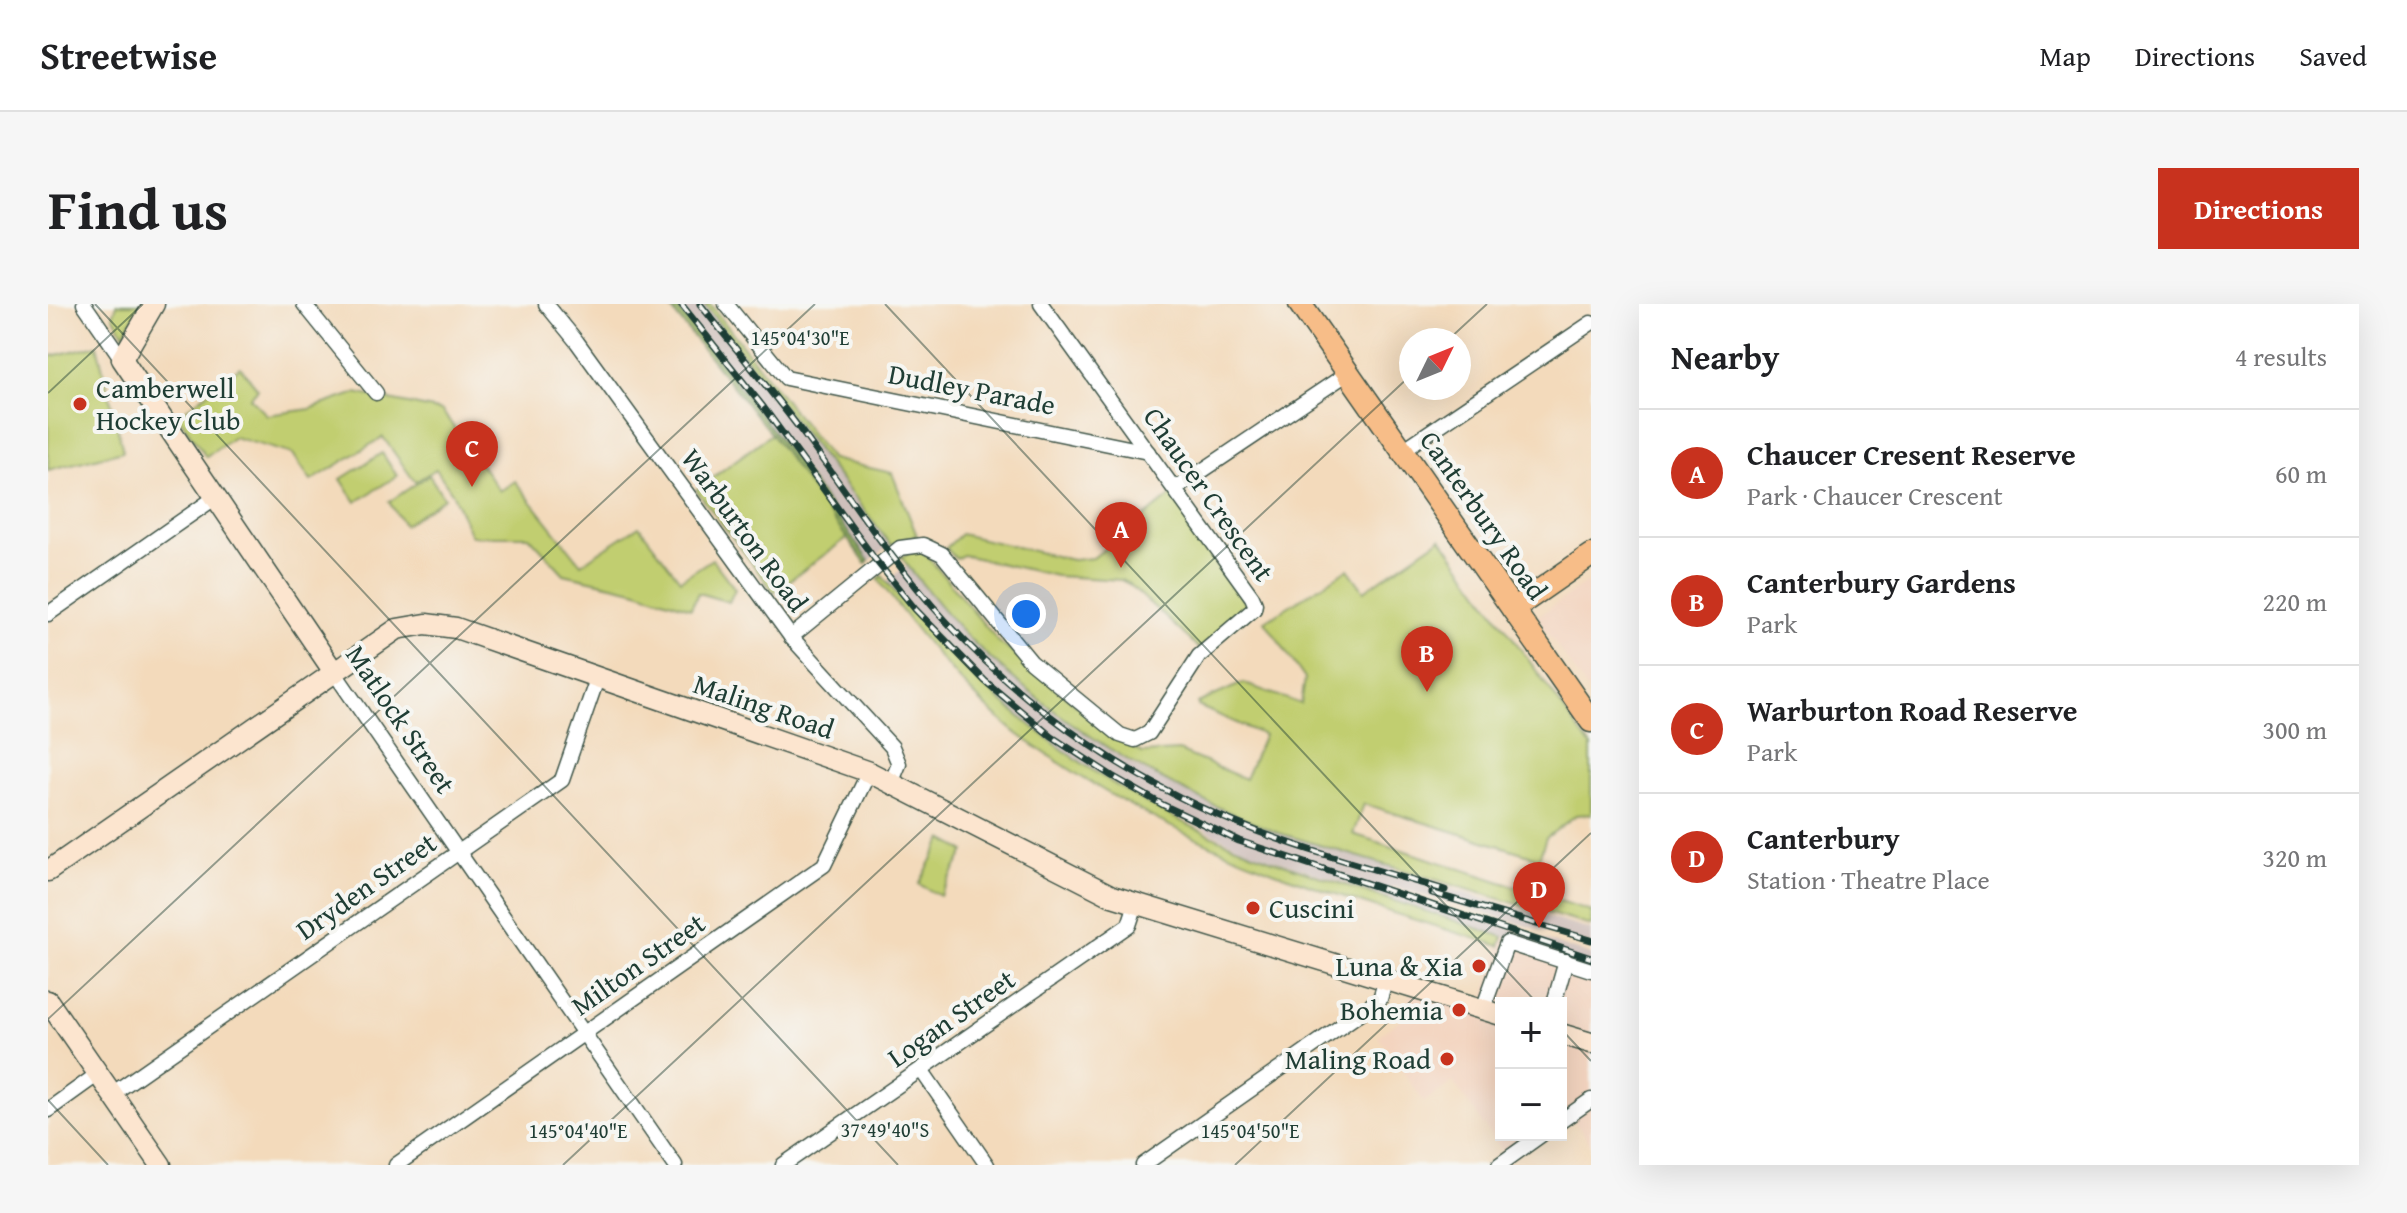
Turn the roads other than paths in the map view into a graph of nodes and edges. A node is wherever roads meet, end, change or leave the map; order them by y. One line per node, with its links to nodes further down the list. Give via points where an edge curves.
1 (84, 304): 9 (street, Matlock Street)
2 (154, 304): 9 (street)
3 (304, 304): 11 (street)
4 (546, 304): 19 (street, Warburton Road)
5 (726, 304): 13 (street, Dudley Parade, via 786,378)
6 (1041, 304): 13 (street, Chaucer Crescent)
7 (1300, 304): 10 (main road, Canterbury Road)
8 (1591, 323): 12 (street)
9 (122, 359): 15 (street, Matlock Street)
10 (1348, 373): 12 (main road, Canterbury Road); 14 (street)
11 (376, 393)
12 (1403, 450): 17 (main road, Canterbury Road)
13 (1148, 452): 14 (street, Chaucer Crescent)
14 (1175, 489): 19 (street, Chaucer Crescent, via 1255,604 1199,656 1149,733 1135,740 1120,735 1031,662 942,554 923,545 900,548)
15 (216, 497): 18 (street); 20 (street, Matlock Street)
16 (1591, 555): 17 (main road)
17 (1513, 609): 22 (main road, Canterbury Road)
18 (48, 614)
19 (791, 637): 24 (street, Warburton Road, via 892,747 899,764)
20 (334, 672): 21 (street, Maling Road, via 397,629 426,624 456,628); 25 (street, Matlock Street); 26 (street, Maling Road)
21 (597, 679): 23 (street, Maling Road); 25 (street, Dryden Street, via 562,780)
22 (1591, 721)
23 (869, 772): 24 (street, Maling Road); 34 (street, Milton Street, via 824,865)
24 (892, 781): 27 (street, Maling Road)
25 (459, 853): 34 (street, Matlock Street); 39 (street, Dryden Street)
26 (48, 871)
27 (1136, 904): 30 (street, Maling Road); 37 (street, Logan Street, via 1129,925)
28 (1566, 961): 29 (street); 31 (street); 33 (street, via 1507,943)
29 (1591, 970)
30 (1386, 979): 33 (street, Maling Road); 49 (street, via 1380,999)
31 (1556, 997)
32 (48, 1001): 38 (street)
33 (1492, 1012)
34 (584, 1034): 45 (street, Milton Street); 46 (street, Matlock Street)
35 (1567, 1036): 36 (street)
36 (1591, 1043)
37 (922, 1071): 47 (street, Logan Street); 48 (street)
38 (98, 1074): 39 (street); 41 (street)
39 (112, 1094): 44 (street)
40 (1591, 1100): 42 (street)
41 (48, 1110)
42 (1567, 1117)
43 (1533, 1141): 50 (street)
44 (161, 1165)
45 (396, 1165)
46 (675, 1165)
47 (783, 1165)
48 (987, 1165)
49 (1143, 1165)
50 (1499, 1165)

